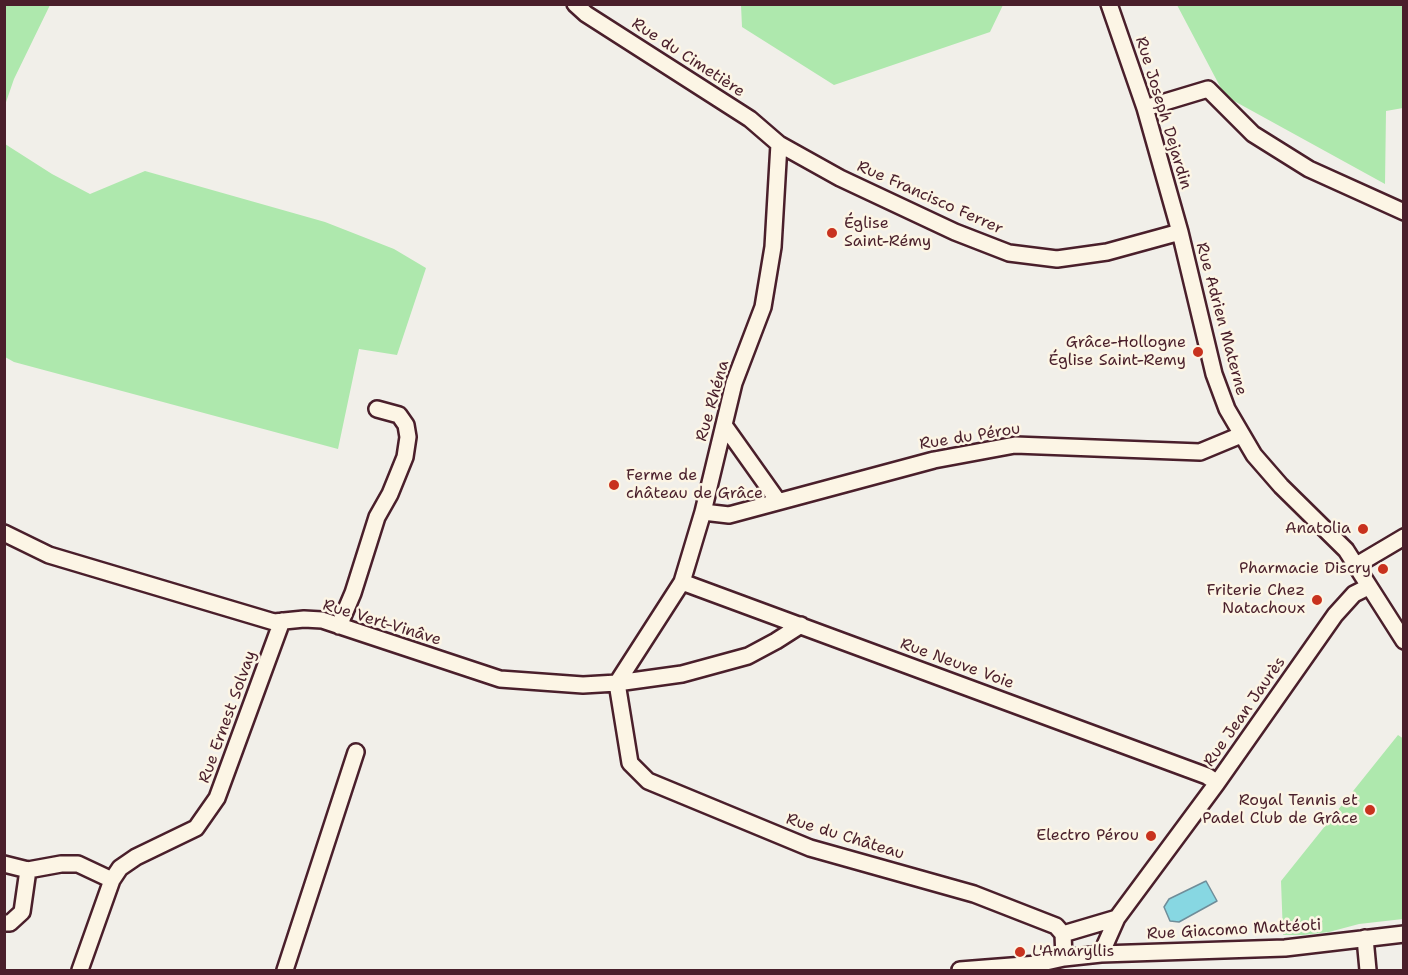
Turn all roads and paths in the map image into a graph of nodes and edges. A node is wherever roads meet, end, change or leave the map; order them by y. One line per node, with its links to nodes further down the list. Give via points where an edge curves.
1 (575, 4): 4 (street, Rue du Cimetière, via 750,119)
2 (1109, 4): 3 (street, Rue Joseph Dejardin)
3 (1145, 108): 5 (street, via 1208,89 1253,134 1272,146 1309,169); 6 (street, Rue Joseph Dejardin)
4 (778, 144): 6 (street, Rue Francisco Ferrer, via 840,178 1009,253 1057,259 1107,252); 8 (street, Rue Rhéna, via 773,248 763,306 734,383)
5 (1404, 212)
6 (1180, 232): 9 (street, Rue Adrien Materne, via 1214,374)
7 (377, 409): 19 (street, via 399,415 406,425 405,457 377,517)
8 (724, 425): 10 (street); 11 (street, Rue Rhéna)
9 (1241, 435): 10 (street, Rue du Pérou, via 1200,452 1015,445 934,459); 14 (street, Rue Adrien Materne, via 1281,486 1346,550)
10 (778, 501): 11 (street, Rue du Pérou, via 729,515)
11 (702, 513): 15 (street, Rue Rhéna)
12 (4, 533): 17 (street, Rue Vert-Vinâve, via 49,555 274,622)
13 (1404, 537): 14 (street)
14 (1355, 566): 16 (street, Rue Adrien Materne)
15 (682, 582): 18 (street, Rue Neuve Voie); 21 (street, Rue Rhéna)
16 (1368, 587): 20 (street, Rue Adrien Materne); 23 (street, Rue Jean Jaurès, via 1354,594 1335,615)
17 (282, 621): 19 (street, Rue Vert-Vinâve, via 322,620); 26 (street, Rue Ernest Solvay, via 217,798 196,828 136,857 120,868)
18 (801, 625): 21 (street, Rue Vert-Vinâve, via 748,656 682,674); 23 (street, Rue Neuve Voie)
19 (339, 626): 21 (street, Rue Vert-Vinâve, via 500,679 583,685)
20 (1404, 641)
21 (616, 683): 29 (street, Rue du Château, via 630,763 648,781 810,849 974,894 1056,926)
22 (356, 752): 36 (street)
23 (1217, 783): 27 (street, Rue Jean Jaurès)
24 (4, 864): 25 (street)
25 (28, 870): 26 (street, via 78,864); 28 (street, via 22,912 10,923)
26 (112, 880): 35 (street)
27 (1117, 918): 29 (street); 32 (street, Rue Jean Jaurès)
28 (4, 923)
29 (1063, 934): 33 (street)
30 (1404, 934): 31 (street, Rue Giacomo Mattéoti)
31 (1365, 938): 32 (street, Rue Giacomo Mattéoti, via 1285,948); 38 (street)
32 (1101, 954): 33 (street, Rue Giacomo Mattéoti)
33 (1064, 958): 34 (street, Rue Giacomo Mattéoti)
34 (1037, 967): 37 (street, Rue Giacomo Mattéoti)
35 (80, 970)
36 (285, 970)
37 (960, 970)
38 (1368, 970)

